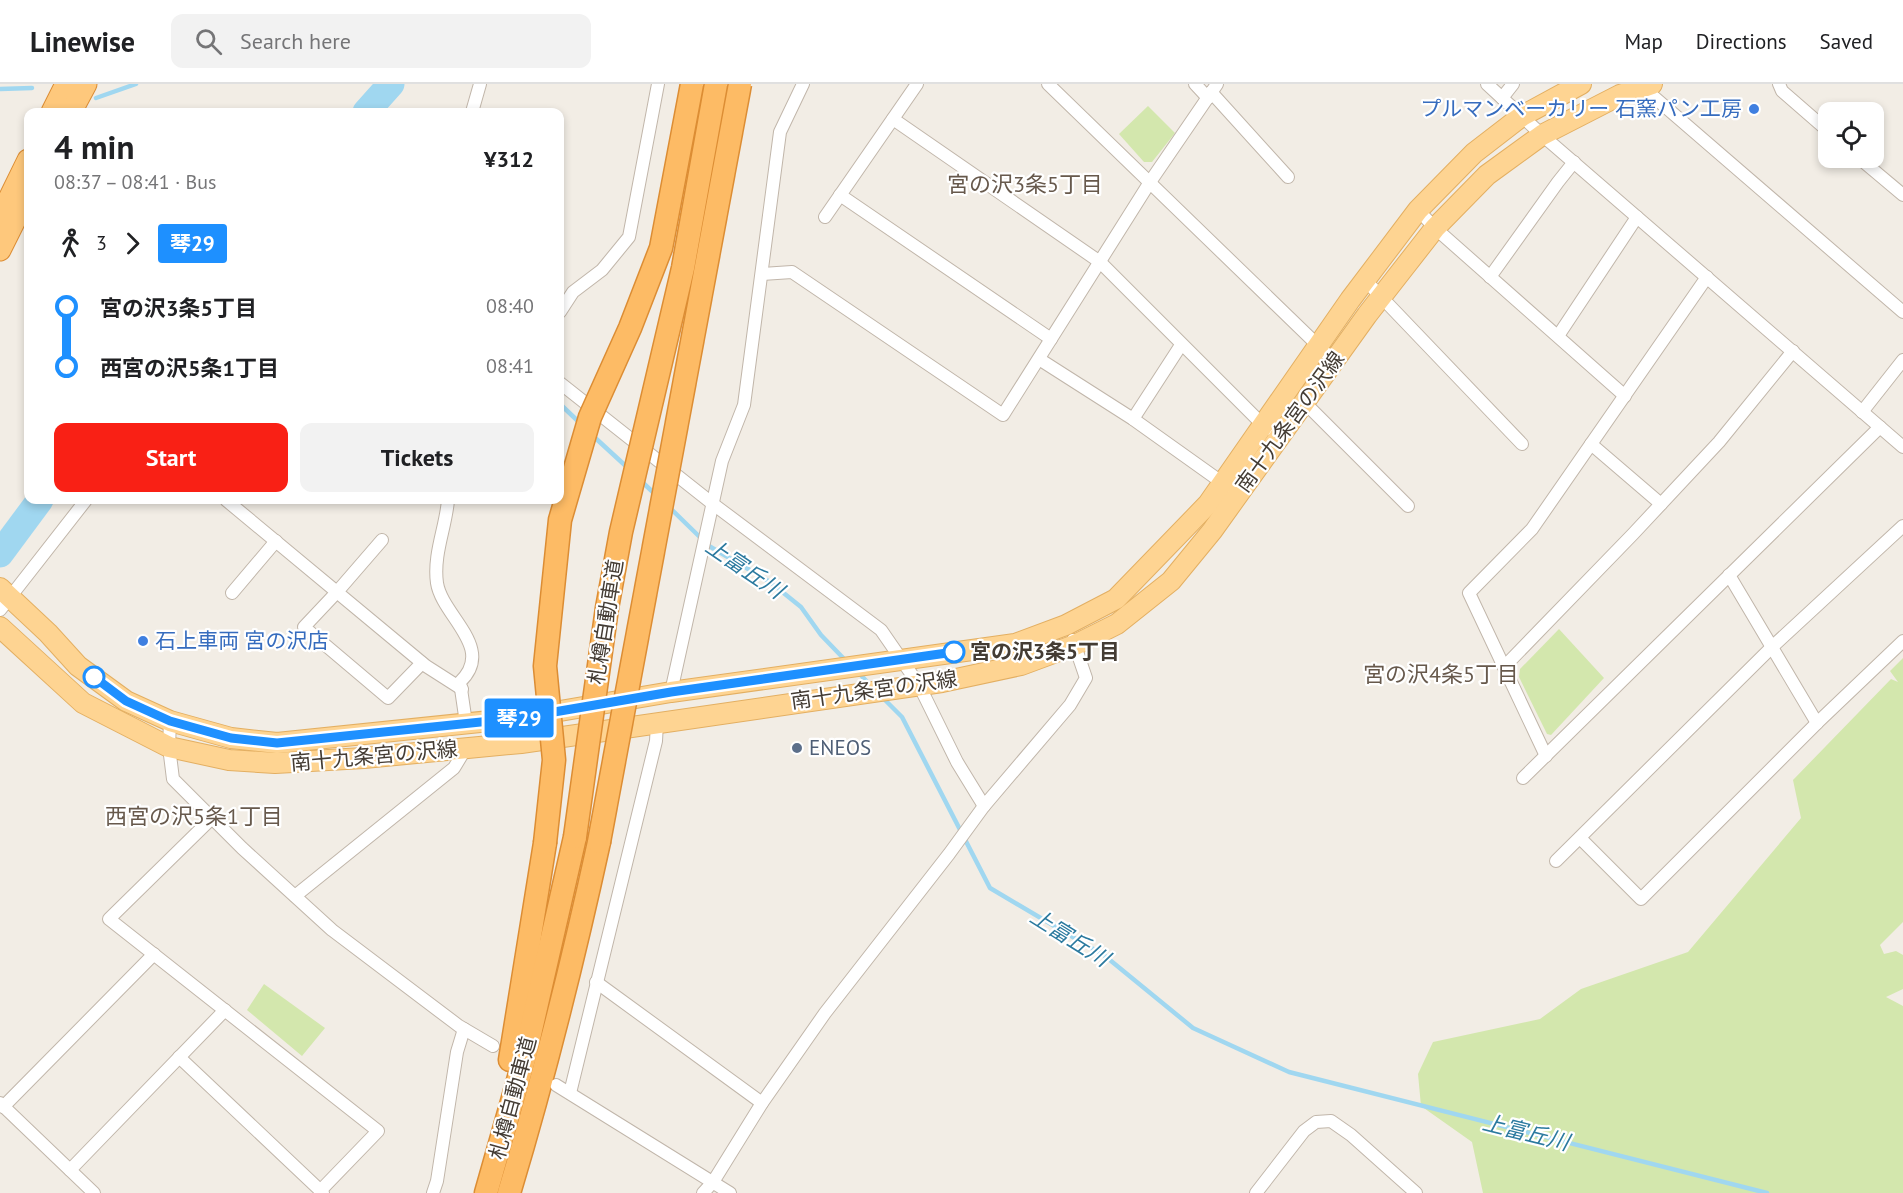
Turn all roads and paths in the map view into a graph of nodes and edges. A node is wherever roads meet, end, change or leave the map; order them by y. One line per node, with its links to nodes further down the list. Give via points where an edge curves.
1 (66, 84): 19 (highway)
2 (86, 84): 20 (highway)
3 (480, 84): 21 (street)
4 (658, 84): 46 (street, via 629,237 602,270 573,292)
5 (692, 84): 117 (highway, bridge, via 661,248 590,417 560,520 545,666 554,760 546,843)
6 (716, 84): 117 (highway, 札樽自動車道, bridge, via 682,268 621,532 575,837)
7 (740, 84): 117 (highway, 札樽自動車道, bridge, via 599,842 574,957 548,1061)
8 (803, 84): 41 (street, via 780,132)
9 (917, 84): 23 (street)
10 (1048, 84): 30 (street)
11 (1195, 84): 17 (street)
12 (1487, 84): 18 (street)
13 (1513, 84): 18 (street)
14 (1581, 84): 22 (main road, 南十九条宮の沢線)
15 (1779, 84): 24 (street)
16 (1644, 85): 25 (main road, 南十九条宮の沢線); 47 (street)
17 (1212, 91): 29 (street); 30 (street)
18 (1502, 98): 22 (street)
19 (54, 108)
20 (72, 108)
21 (473, 108)
22 (1522, 116): 25 (street); 34 (main road, 南十九条宮の沢線, via 1474,153)
23 (893, 119): 31 (street); 40 (street)
24 (1818, 122)
25 (1542, 135): 26 (street); 38 (main road, 南十九条宮の沢線, via 1487,175)
26 (1574, 162): 37 (street); 42 (street)
27 (24, 168): 35 (highway)
28 (1871, 168): 32 (street)
29 (1288, 177)
30 (1150, 182): 40 (street); 51 (street)
31 (840, 195): 36 (street); 49 (street)
32 (1903, 195)
33 (24, 202): 39 (highway)
34 (1418, 210): 38 (street); 44 (main road, 南十九条宮の沢線)
35 (0, 217)
36 (825, 217)
37 (1637, 217): 43 (street); 48 (street)
38 (1435, 228): 42 (street); 45 (main road, 南十九条宮の沢線)
39 (0, 250)
40 (1100, 262): 49 (street); 50 (street)
41 (762, 274): 53 (street, via 792,272 1004,414); 71 (street, via 744,405 722,460)
42 (1490, 277): 48 (street)
43 (1707, 277): 52 (street); 57 (street)
44 (1365, 280): 45 (street); 51 (main road, 南十九条宮の沢線)
45 (1381, 297): 55 (main road, 南十九条宮の沢線); 64 (street)
46 (564, 306)
47 (1903, 312)
48 (1558, 336): 57 (street)
49 (1051, 339): 53 (street)
50 (1181, 345): 60 (street); 61 (street)
51 (1318, 345): 55 (street); 61 (main road, 南十九条宮の沢線)
52 (1792, 351): 59 (street); 72 (street, via 1719,442)
53 (1039, 359): 60 (street)
54 (1903, 360): 59 (street)
55 (1334, 361): 58 (main road, 南十九条宮の沢線)
56 (564, 386): 71 (street)
57 (1625, 396): 65 (street)
58 (1304, 402): 63 (main road, 南十九条宮の沢線); 73 (street)
59 (1862, 412): 62 (street)
60 (1132, 419): 67 (street)
61 (1263, 424): 63 (street); 67 (main road, 南十九条宮の沢線)
62 (1880, 427): 66 (street); 77 (street)
63 (1275, 442): 67 (main road, 南十九条宮の沢線)
64 (1522, 444)
65 (1591, 444): 72 (street); 88 (street, via 1532,529 1469,594)
66 (1903, 447)
67 (1230, 488): 81 (main road, 南十九条宮の沢線, via 1208,504 1116,599); 84 (main road, 南十九条宮の沢線, via 1212,531 1171,581 1117,624)
68 (83, 504): 80 (street)
69 (231, 504): 76 (street)
70 (447, 504): 90 (street, via 438,550 437,583 444,604 469,638 472,662 460,682)
71 (713, 504): 86 (street, via 881,630); 91 (street)
72 (1661, 504): 88 (street)
73 (1408, 506)
74 (1903, 526): 85 (street)
75 (382, 540): 78 (street)
76 (276, 541): 78 (street); 79 (street)
77 (1729, 575): 85 (street); 98 (street)
78 (337, 592): 87 (street); 87 (street, via 304,627 388,698)
79 (232, 594)
80 (5, 598): 92 (main road, 南十九条宮の沢線, via 48,633 78,666 126,701)
81 (1066, 625): 84 (street); 86 (main road, 南十九条宮の沢線, via 1016,644)
82 (0, 627): 96 (main road, 南十九条宮の沢線, via 84,703)
83 (1903, 641): 95 (street)
84 (1075, 645): 89 (main road, 南十九条宮の沢線, via 1021,665); 100 (street, via 1086,678 1070,705)
85 (1772, 648): 95 (street); 102 (street)
86 (897, 661): 89 (street); 91 (main road, 南十九条宮の沢線)
87 (422, 663): 90 (street)
88 (1504, 667): 98 (street)
89 (915, 685): 94 (main road, 南十九条宮の沢線); 100 (street)
90 (462, 689): 93 (street)
91 (671, 692): 93 (main road, 南十九条宮の沢線)
92 (170, 721): 93 (main road, 南十九条宮の沢線, via 231,738 277,743); 96 (street)
93 (466, 723)
94 (657, 723): 97 (main road, 南十九条宮の沢線); 106 (street, via 656,741)
95 (1817, 723): 102 (street, via 1641,899)
96 (169, 747): 97 (main road, 南十九条宮の沢線, via 229,760 275,764); 101 (street, via 173,779)
97 (466, 748): 104 (street, via 454,768)
98 (1546, 756): 99 (street)
99 (1523, 778)
100 (984, 806): 113 (street, via 825,1013)
101 (212, 818): 104 (street); 105 (street, via 109,919)
102 (1580, 838): 103 (street)
103 (1556, 861)
104 (295, 896): 108 (street, via 333,930)
105 (154, 954): 107 (street); 114 (street)
106 (596, 982): 112 (street); 113 (street)
107 (225, 1010): 110 (street); 118 (street, via 378,1131)
108 (464, 1029): 109 (street); 120 (street)
109 (493, 1046)
110 (179, 1057): 115 (street); 118 (street)
111 (556, 1085): 112 (street)
112 (570, 1094): 116 (street)
113 (762, 1103): 116 (street)
114 (2, 1105): 115 (street)
115 (70, 1170): 119 (street)
116 (713, 1182): 121 (street); 122 (street)
117 (494, 1191)
118 (322, 1192)
119 (94, 1193)
120 (433, 1193)
121 (703, 1193)
122 (730, 1193)
123 (1256, 1193): 124 (street, via 1304,1131 1316,1122 1331,1121)
124 (1416, 1193)

